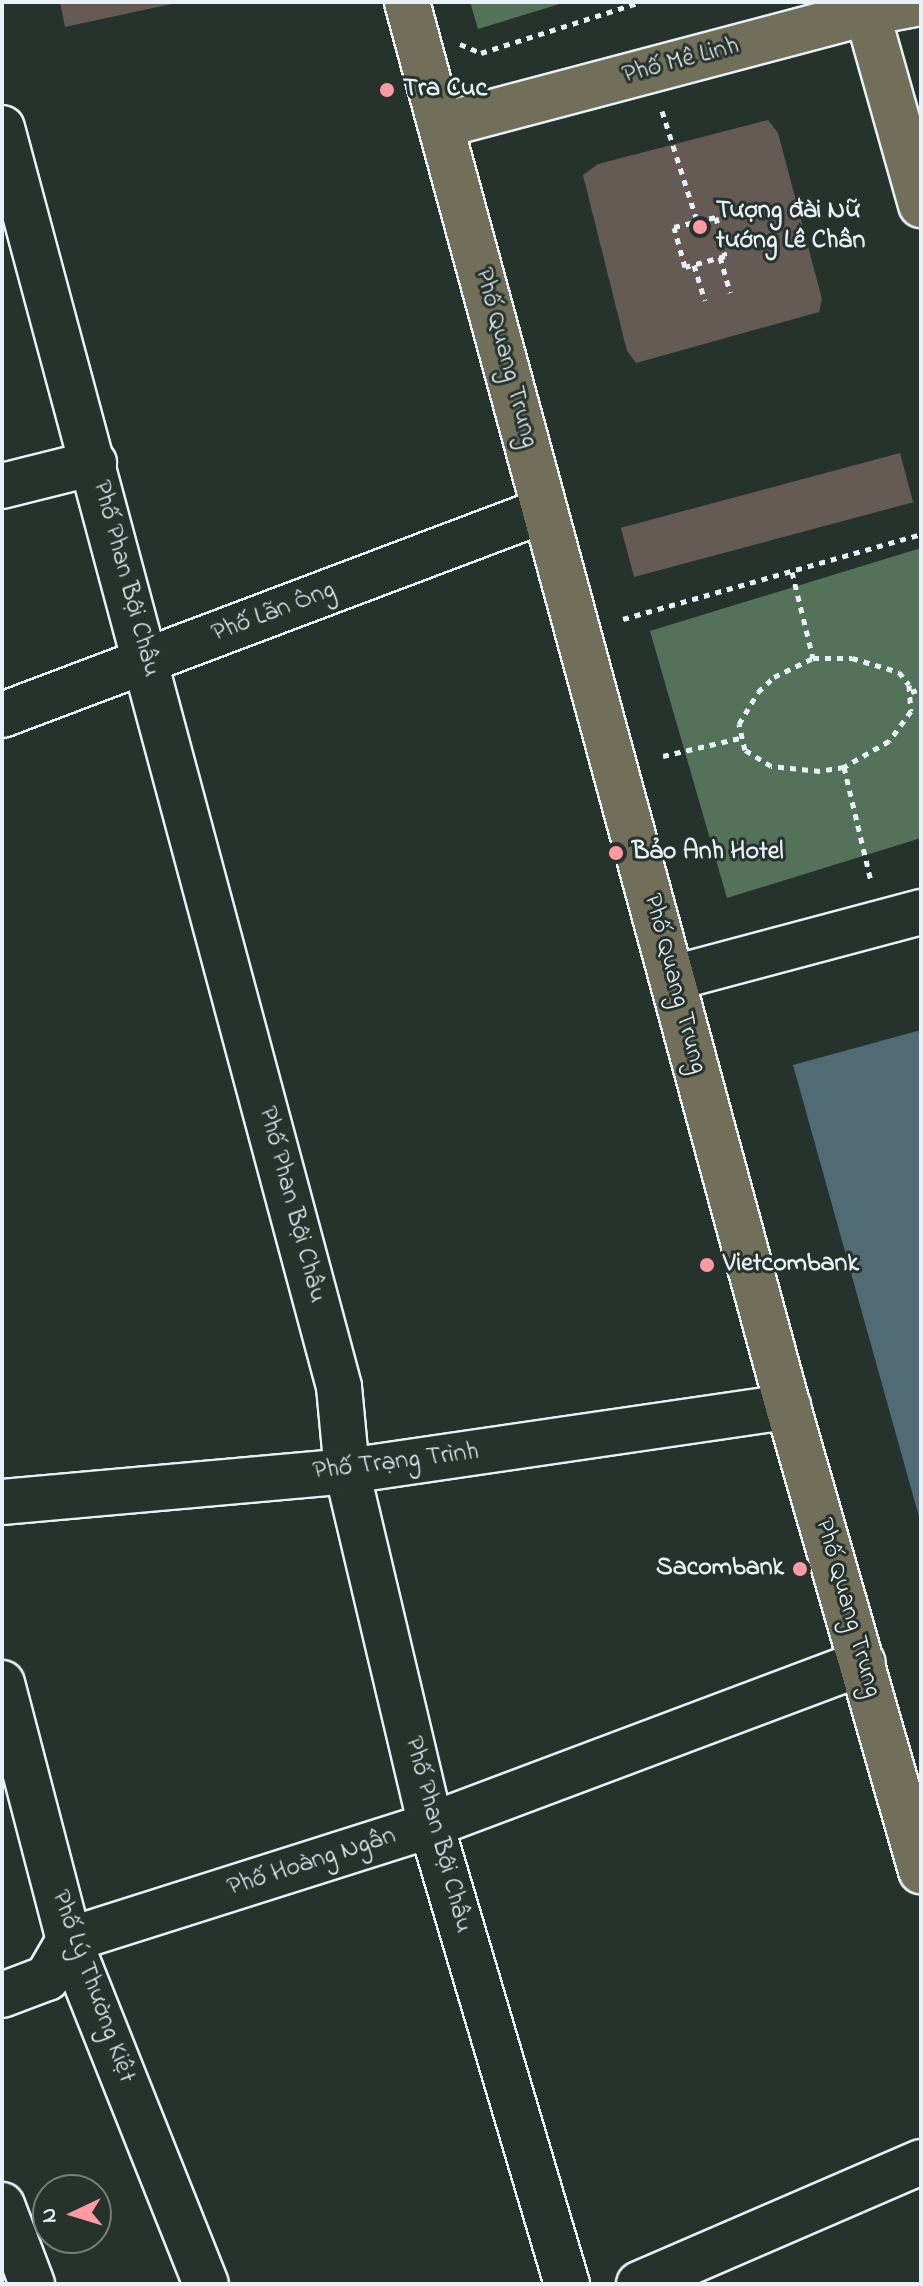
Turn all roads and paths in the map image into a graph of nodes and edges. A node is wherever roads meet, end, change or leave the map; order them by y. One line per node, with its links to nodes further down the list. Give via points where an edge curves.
1 (407, 2): 8 (main road, Phố Quang Trung)
2 (641, 2): 4 (path)
3 (921, 3): 5 (main road, Phố Mê Linh)
4 (628, 4): 6 (path, via 481,53 465,50)
5 (866, 7): 8 (main road, Phố Mê Linh); 10 (main road)
6 (455, 37)
7 (662, 111): 11 (path)
8 (443, 125): 18 (main road, Phố Quang Trung)
9 (2, 128): 16 (street, Phố Phan Bội Châu)
10 (921, 205)
11 (697, 221): 12 (path, via 716,217 725,256); 13 (path, via 674,227 685,267)
12 (720, 257): 13 (path); 14 (path)
13 (694, 265): 15 (path)
14 (730, 293)
15 (705, 300)
16 (94, 463): 17 (street); 23 (street, Phố Phan Bội Châu)
17 (2, 486)
18 (545, 510): 23 (street, Phố Lãn Ông); 32 (main road, Phố Quang Trung)
19 (921, 534): 20 (path)
20 (792, 572): 21 (path); 22 (path)
21 (623, 619)
22 (813, 658): 25 (path, via 876,662 899,672); 27 (path, via 794,665 758,692 739,724)
23 (148, 661): 26 (street, Phố Lãn Ông); 34 (street, Phố Phan Bội Châu, via 339,1387)
24 (921, 689): 25 (path)
25 (911, 692): 29 (path, via 911,711 903,726 868,758)
26 (2, 715)
27 (740, 738): 28 (path); 29 (path, via 745,750 771,766 820,771)
28 (663, 756)
29 (844, 767): 30 (path)
30 (871, 881)
31 (921, 912): 32 (street)
32 (673, 978): 33 (main road, Phố Quang Trung)
33 (788, 1407): 34 (street, Phố Trạng Trình); 36 (main road, Phố Quang Trung)
34 (347, 1471): 35 (street, Phố Trạng Trình); 38 (street, Phố Phan Bội Châu)
35 (2, 1502)
36 (863, 1663): 38 (street, Phố Hoàng Ngân); 39 (main road, Phố Quang Trung)
37 (2, 1683): 40 (street, Phố Lý Thường Kiệt)
38 (431, 1825): 40 (street, Phố Hoàng Ngân); 46 (street, Phố Phan Bội Châu)
39 (921, 1871)
40 (69, 1940): 41 (street, via 47,1978); 45 (street, Phố Lý Thường Kiệt)
41 (2, 1995)
42 (921, 2162): 47 (street)
43 (2, 2205): 44 (street)
44 (32, 2284)
45 (206, 2284)
46 (567, 2284)
47 (639, 2284)

